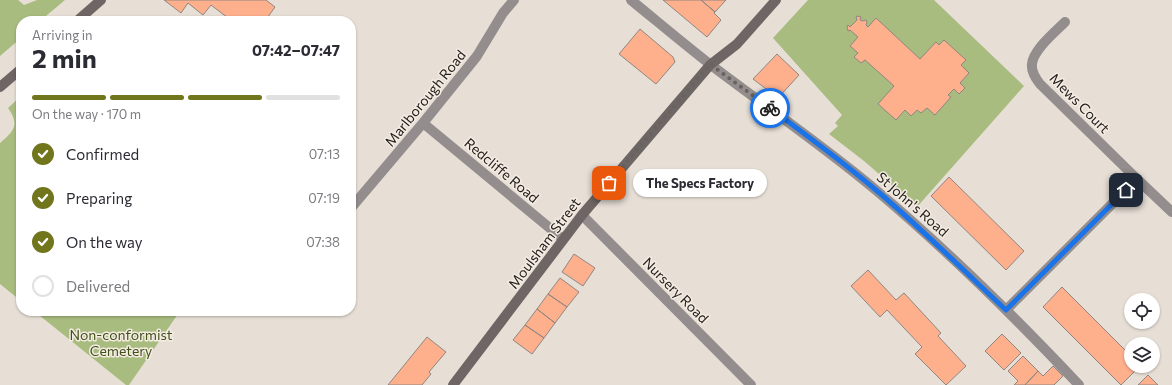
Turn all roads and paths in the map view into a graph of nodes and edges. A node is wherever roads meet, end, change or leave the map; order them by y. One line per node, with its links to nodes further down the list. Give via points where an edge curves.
1 (101, 0): 5 (street)
2 (514, 0): 10 (street, Marlborough Road, via 503,13 477,56)
3 (631, 0): 7 (street, St John's Road)
4 (776, 0): 7 (street, Moulsham Street, via 736,44)
5 (83, 16)
6 (1065, 22): 11 (street, Mews Court, via 1038,50 1032,64 1034,77)
7 (710, 64): 14 (street, Moulsham Street); 16 (street, St John's Road, via 830,152 877,191 931,238)
8 (16, 73): 9 (street)
9 (0, 87)
10 (423, 123): 12 (street, Marlborough Road); 15 (street, Redcliffe Road)
11 (1137, 179): 13 (street, Mews Court); 16 (street)
12 (356, 202)
13 (1172, 212)
14 (582, 215): 15 (street, Moulsham Street); 18 (street, Nursery Road)
15 (563, 239): 17 (street, Moulsham Street)
16 (1006, 310): 19 (street, St John's Road)
17 (457, 383)
18 (751, 385)
19 (1079, 385)

